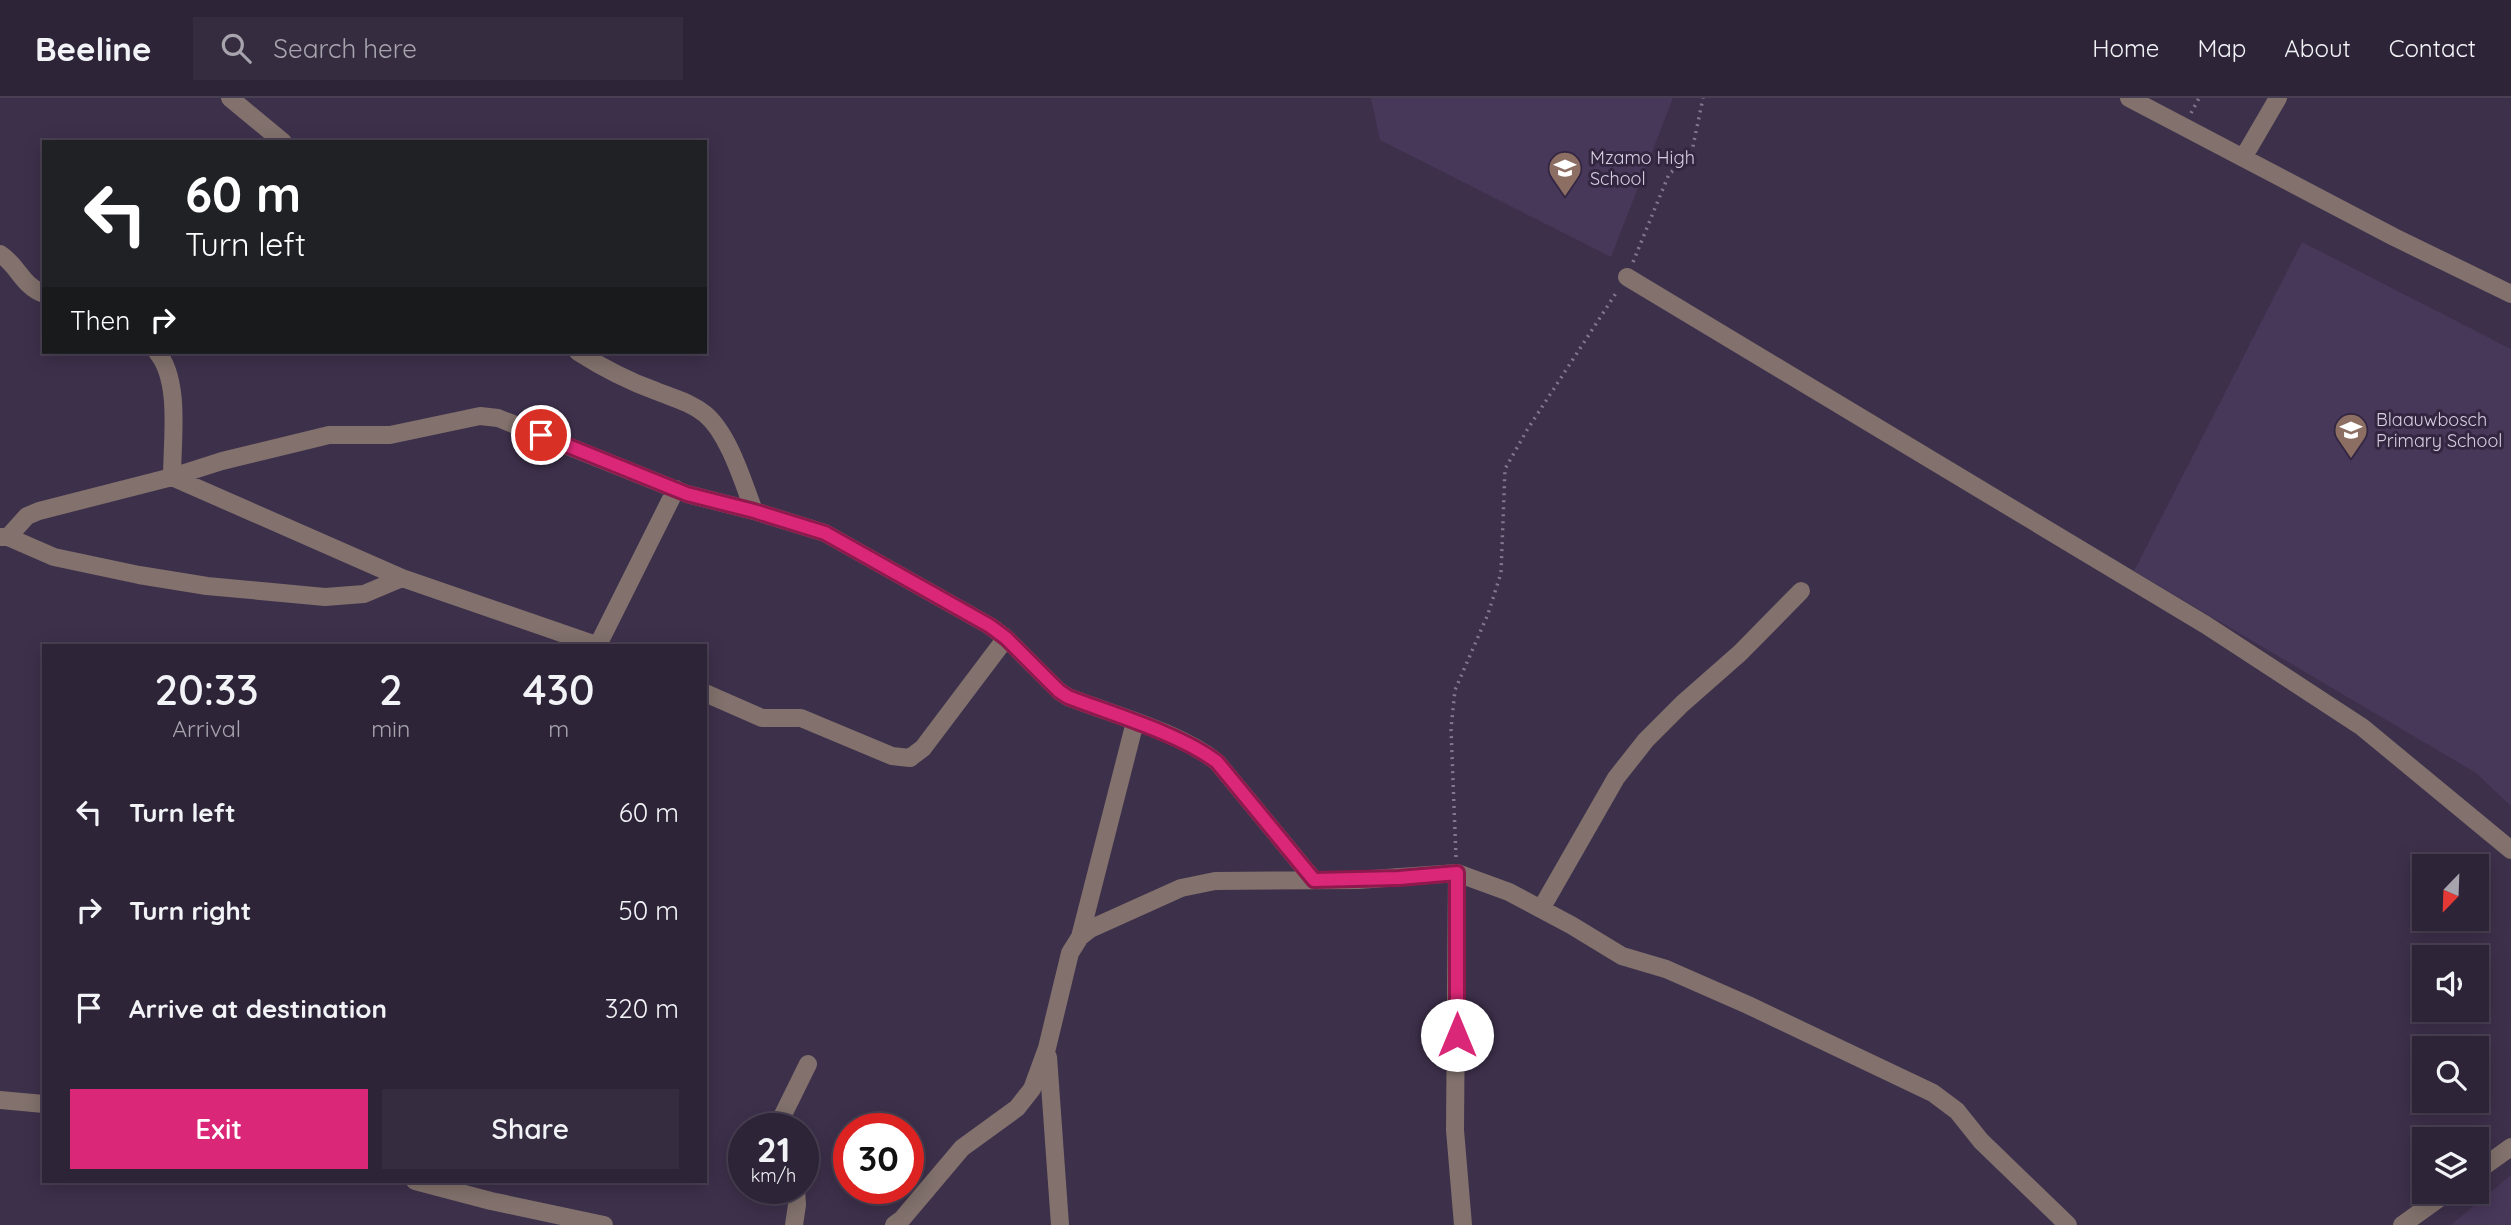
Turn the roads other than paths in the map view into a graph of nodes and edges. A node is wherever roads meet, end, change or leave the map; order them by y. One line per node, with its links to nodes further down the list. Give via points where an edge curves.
1 (230, 98): 4 (street)
2 (2129, 98): 5 (street)
3 (2278, 98): 5 (street)
4 (281, 140)
5 (2243, 158): 9 (street)
6 (0, 254): 8 (street, via 28,286)
7 (1627, 277): 23 (street, via 2206,625 2362,727)
8 (42, 293)
9 (2511, 293)
10 (159, 354): 12 (street, via 172,392)
11 (581, 354): 14 (street, via 706,415 739,469)
12 (172, 477): 13 (street, via 329,435 390,435 480,416 498,418); 15 (street, via 39,511); 16 (street)
13 (676, 489): 14 (street); 20 (street)
14 (754, 511): 18 (street, via 825,533)
15 (4, 537): 16 (street, via 54,557 220,587 325,597 364,594)
16 (402, 578): 19 (street)
17 (1801, 591): 26 (street, via 1646,740 1616,778)
18 (1006, 638): 21 (street, via 923,748 910,758 892,756 802,718 762,718); 22 (street, via 1059,691)
19 (596, 644)
20 (599, 644)
21 (707, 694)
22 (1135, 722): 25 (street, via 1217,762); 27 (street)
23 (2511, 850)
24 (1457, 873): 25 (street); 26 (street); 42 (street, via 1455,1130)
25 (1314, 880): 27 (street, via 1215,881 1181,888 1102,922)
26 (1541, 909): 43 (street, via 1622,956 1677,974 1933,1093 1957,1111 1981,1142)
27 (1080, 937): 28 (street, via 1070,953)
28 (1047, 1048): 40 (street, via 1026,1099 961,1148); 41 (street)
29 (808, 1064): 32 (street)
30 (0, 1100): 31 (street)
31 (42, 1104)
32 (784, 1113)
33 (2511, 1147): 34 (street)
34 (2489, 1163)
35 (423, 1183): 38 (street)
36 (797, 1204): 39 (street)
37 (2431, 1204): 44 (street)
38 (604, 1225)
39 (794, 1225)
40 (894, 1225)
41 (1060, 1225)
42 (1463, 1225)
43 (2068, 1225)
44 (2402, 1225)

